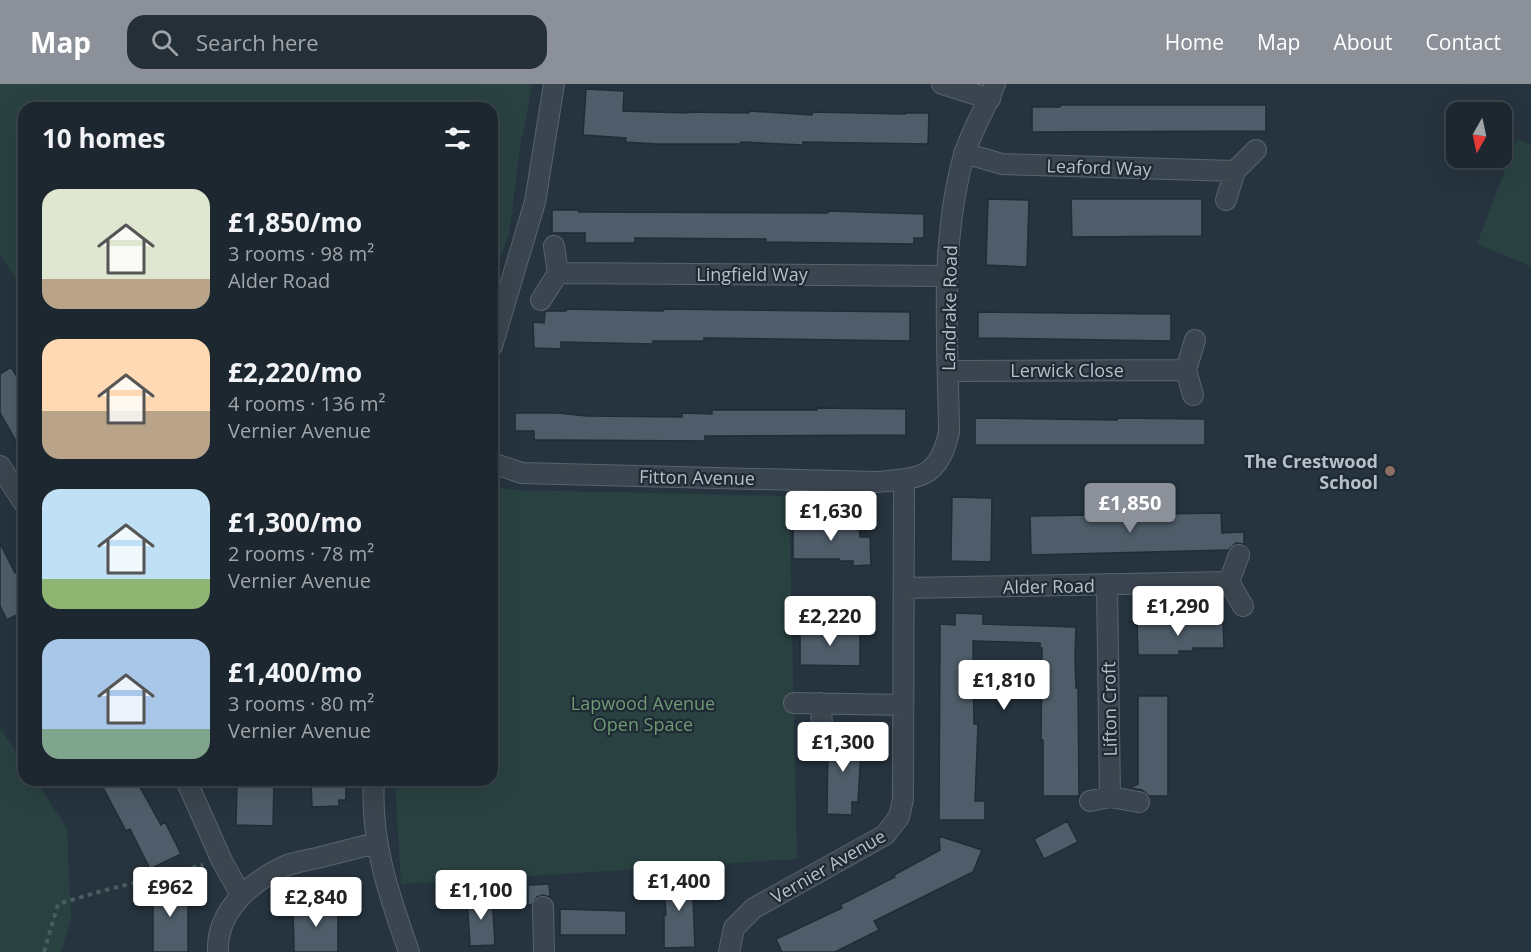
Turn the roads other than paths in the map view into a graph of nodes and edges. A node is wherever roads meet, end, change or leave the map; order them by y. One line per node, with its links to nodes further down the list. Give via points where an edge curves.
1 (554, 84): 12 (street, via 535,202)
2 (942, 84): 3 (street)
3 (992, 92): 5 (street, Landrake Road)
4 (1256, 150): 6 (street)
5 (964, 153): 6 (street, Leaford Way, via 1002,164); 10 (street, Landrake Road, via 950,227)
6 (1235, 171): 7 (street)
7 (1226, 200)
8 (554, 246): 9 (street)
9 (558, 273): 10 (street, Lingfield Way); 11 (street)
10 (946, 276): 15 (street, Landrake Road)
11 (541, 300)
12 (498, 326)
13 (1195, 340): 14 (street)
14 (1186, 370): 15 (street, Lerwick Close); 16 (street)
15 (948, 371): 19 (street, Landrake Road, via 945,453 930,470)
16 (1193, 395)
17 (498, 465): 19 (street, Fitton Avenue, via 522,473 877,482)
18 (0, 466): 20 (street)
19 (904, 479): 24 (street, Vernier Avenue)
20 (18, 494)
21 (1239, 555): 22 (street)
22 (1230, 582): 23 (street, Alder Road); 25 (street)
23 (1107, 584): 24 (street, Alder Road); 32 (street, Lifton Croft)
24 (904, 588): 28 (street, Vernier Avenue)
25 (1243, 606)
26 (794, 703): 27 (street)
27 (821, 703): 28 (street); 29 (street)
28 (903, 705): 41 (street, Vernier Avenue, via 903,800 893,827 875,842 754,908 734,928)
29 (822, 730)
30 (189, 786): 36 (street)
31 (374, 786): 35 (street)
32 (1110, 797): 33 (street); 34 (street)
33 (1090, 801)
34 (1138, 802)
35 (376, 843): 36 (street, via 287,865); 39 (street)
36 (241, 896): 38 (street, via 221,926)
37 (543, 907): 40 (street)
38 (218, 952)
39 (409, 952)
40 (544, 952)
41 (729, 952)

